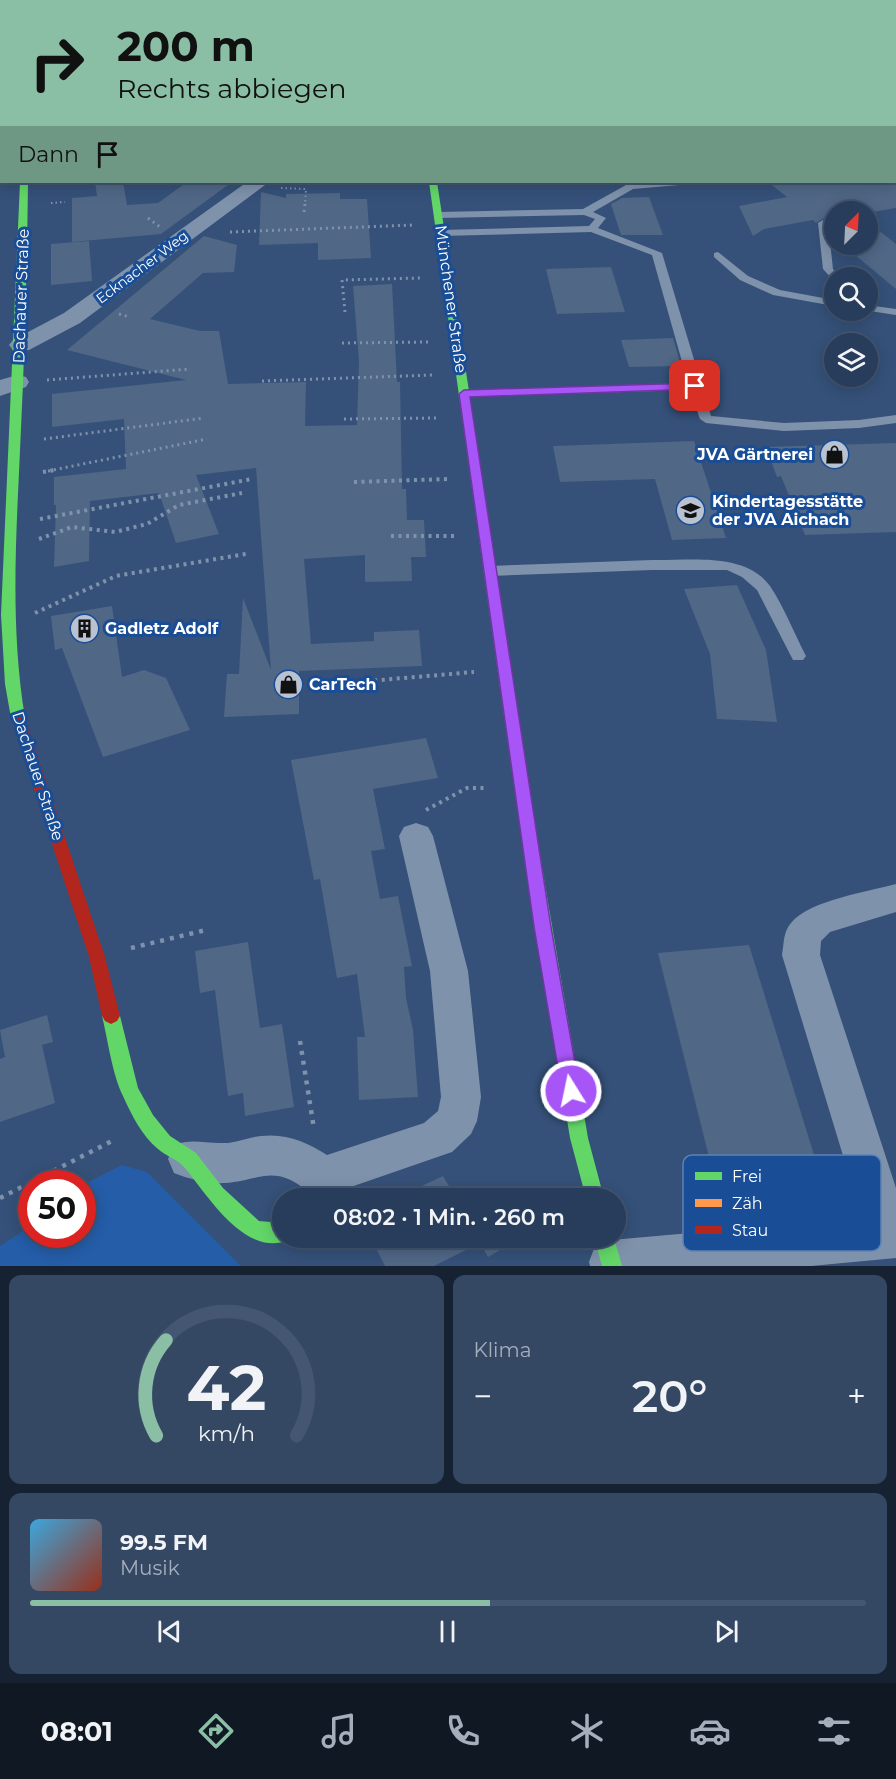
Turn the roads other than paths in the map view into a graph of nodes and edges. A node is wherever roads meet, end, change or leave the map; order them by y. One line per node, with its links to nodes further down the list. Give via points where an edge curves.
1 (24, 183): 16 (street, Dachauer Straße)
2 (433, 183): 7 (street, Münchener Straße)
3 (654, 183): 5 (lane)
4 (256, 184): 16 (street, Ecknacher Weg, via 76,318)
5 (630, 184): 6 (lane)
6 (585, 212): 7 (lane); 9 (lane, via 601,218)
7 (439, 216): 10 (street, Münchener Straße)
8 (823, 223): 12 (lane)
9 (592, 229): 10 (lane); 18 (lane, via 657,253)
10 (441, 233): 19 (street, Münchener Straße)
11 (718, 255): 13 (lane, via 744,278 777,293)
12 (828, 267)
13 (824, 301)
14 (878, 310): 15 (lane)
15 (896, 312)
16 (21, 345): 17 (street, Dachauer Straße)
17 (9, 386): 26 (street, Dachauer Straße, via 14,443 5,626 6,660 17,715 97,957 129,1090 163,1142)
18 (695, 386): 19 (lane); 20 (lane, via 706,419 784,427)
19 (464, 394): 21 (street, Münchener Straße)
20 (896, 419)
21 (490, 571): 22 (lane, via 729,566 763,587); 28 (street, Münchener Straße, via 579,1138)
22 (798, 656)
23 (416, 836): 27 (street, via 449,971 461,1097 456,1121 437,1138)
24 (896, 898): 25 (street, via 818,921 803,935 801,955)
25 (866, 1155)
26 (189, 1159): 27 (street, Dachauer Straße, via 225,1163 262,1155 297,1158); 30 (street, Dachauer Straße, via 216,1195 255,1230)
27 (323, 1188)
28 (592, 1188)
29 (881, 1200): 31 (street)
30 (272, 1232)
31 (893, 1237)
32 (683, 1250): 33 (street)
33 (609, 1255)

